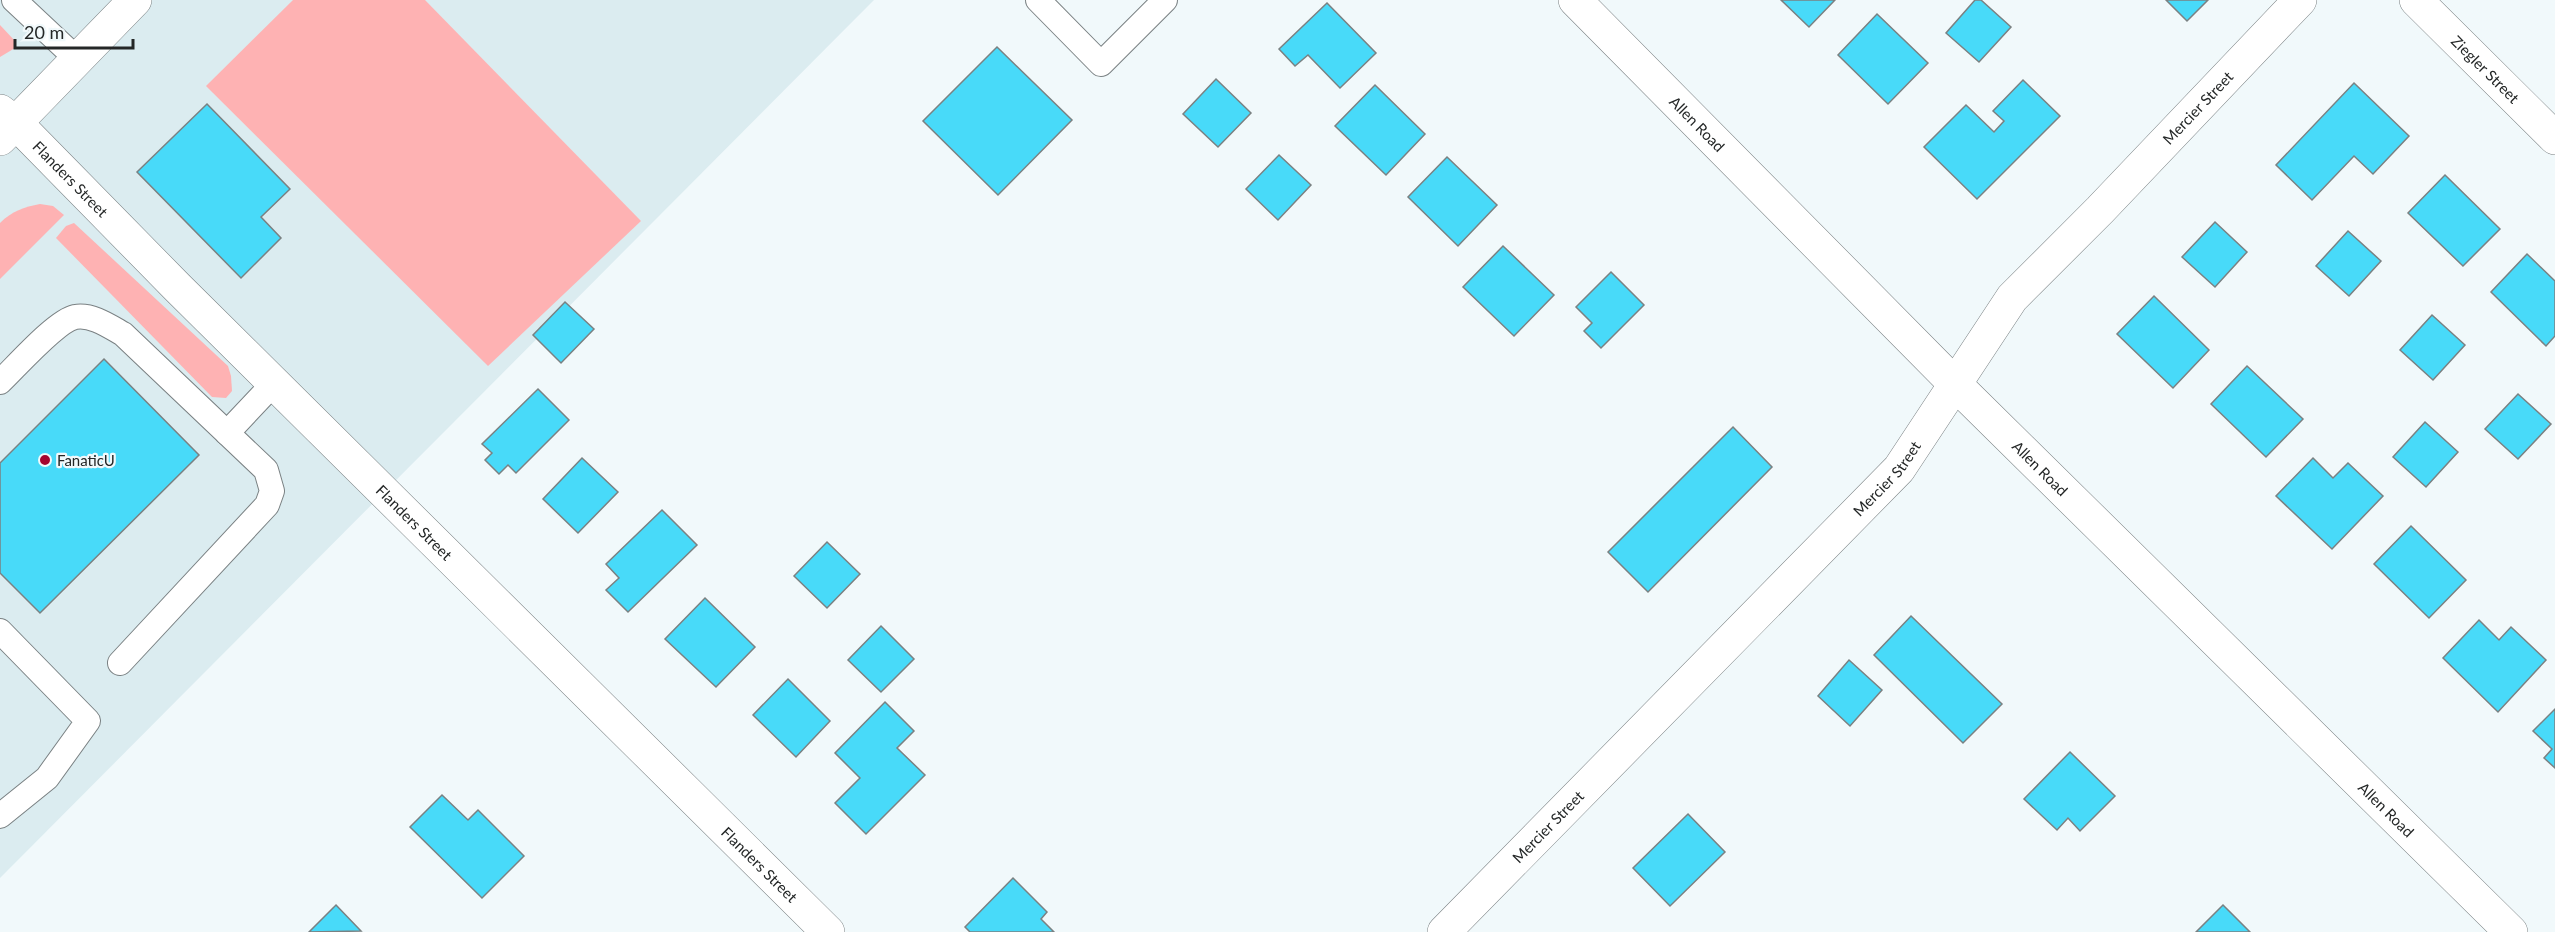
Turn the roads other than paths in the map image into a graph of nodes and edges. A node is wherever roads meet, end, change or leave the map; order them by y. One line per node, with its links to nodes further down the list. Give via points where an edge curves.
1 (14, 0): 8 (lane)
2 (135, 0): 8 (street)
3 (1038, 0): 4 (lane, via 1101,64)
4 (1165, 0)
5 (1575, 0): 13 (street, Allen Road)
6 (2300, 0): 13 (street, Mercier Street, via 2012,298)
7 (2416, 0): 10 (street, Ziegler Street)
8 (78, 60): 9 (street)
9 (5, 124): 12 (street, Flanders Street)
10 (2555, 138)
11 (0, 382): 14 (lane, via 51,332 74,317 96,319 123,334)
12 (274, 383): 14 (lane); 18 (street, Flanders Street)
13 (1954, 383): 19 (street, Mercier Street, via 1899,469); 20 (street, Allen Road)
14 (227, 433): 16 (lane, via 266,470 272,491 267,505)
15 (0, 631): 17 (lane, via 88,721 47,778)
16 (120, 663)
17 (0, 816)
18 (828, 932)
19 (1444, 932)
20 (2511, 932)

